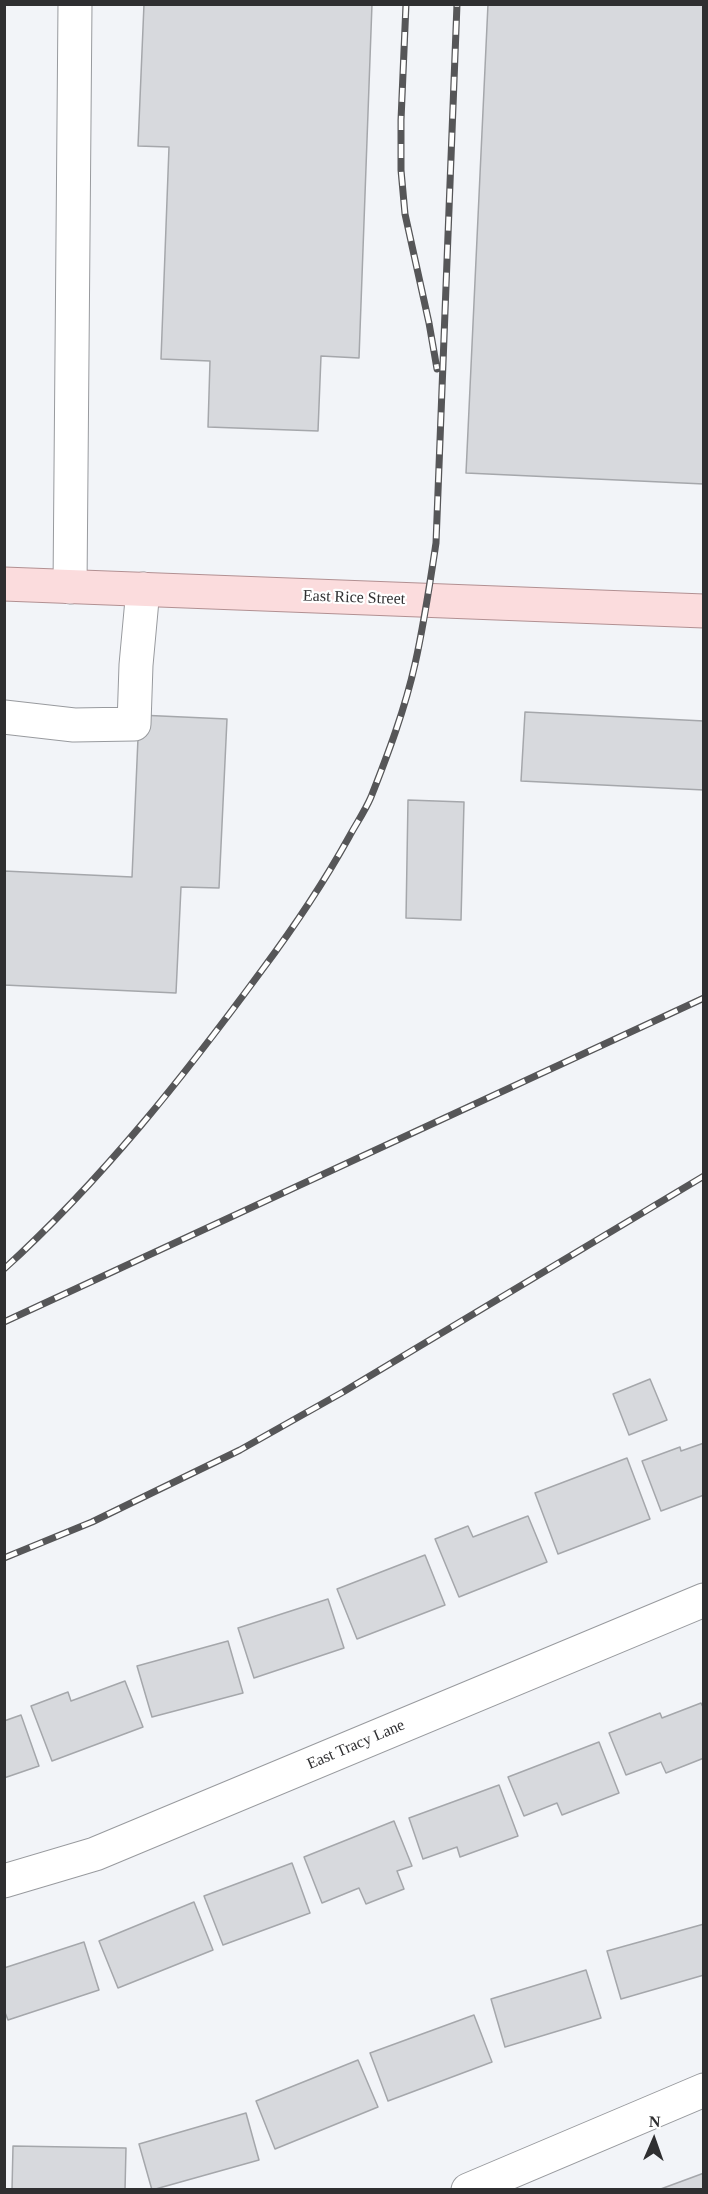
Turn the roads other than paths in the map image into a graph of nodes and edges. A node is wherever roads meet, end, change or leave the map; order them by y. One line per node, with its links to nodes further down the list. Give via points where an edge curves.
1 (75, 4): 3 (street)
2 (4, 584): 3 (main road, East Rice Street)
3 (70, 587): 4 (main road, East Rice Street)
4 (143, 589): 5 (main road, East Rice Street); 6 (street, via 134,724 74,725)
5 (704, 611)
6 (4, 717)
7 (704, 1600): 8 (street, East Tracy Lane, via 95,1854)
8 (4, 1881)
9 (704, 2090): 10 (street)
10 (468, 2190)

